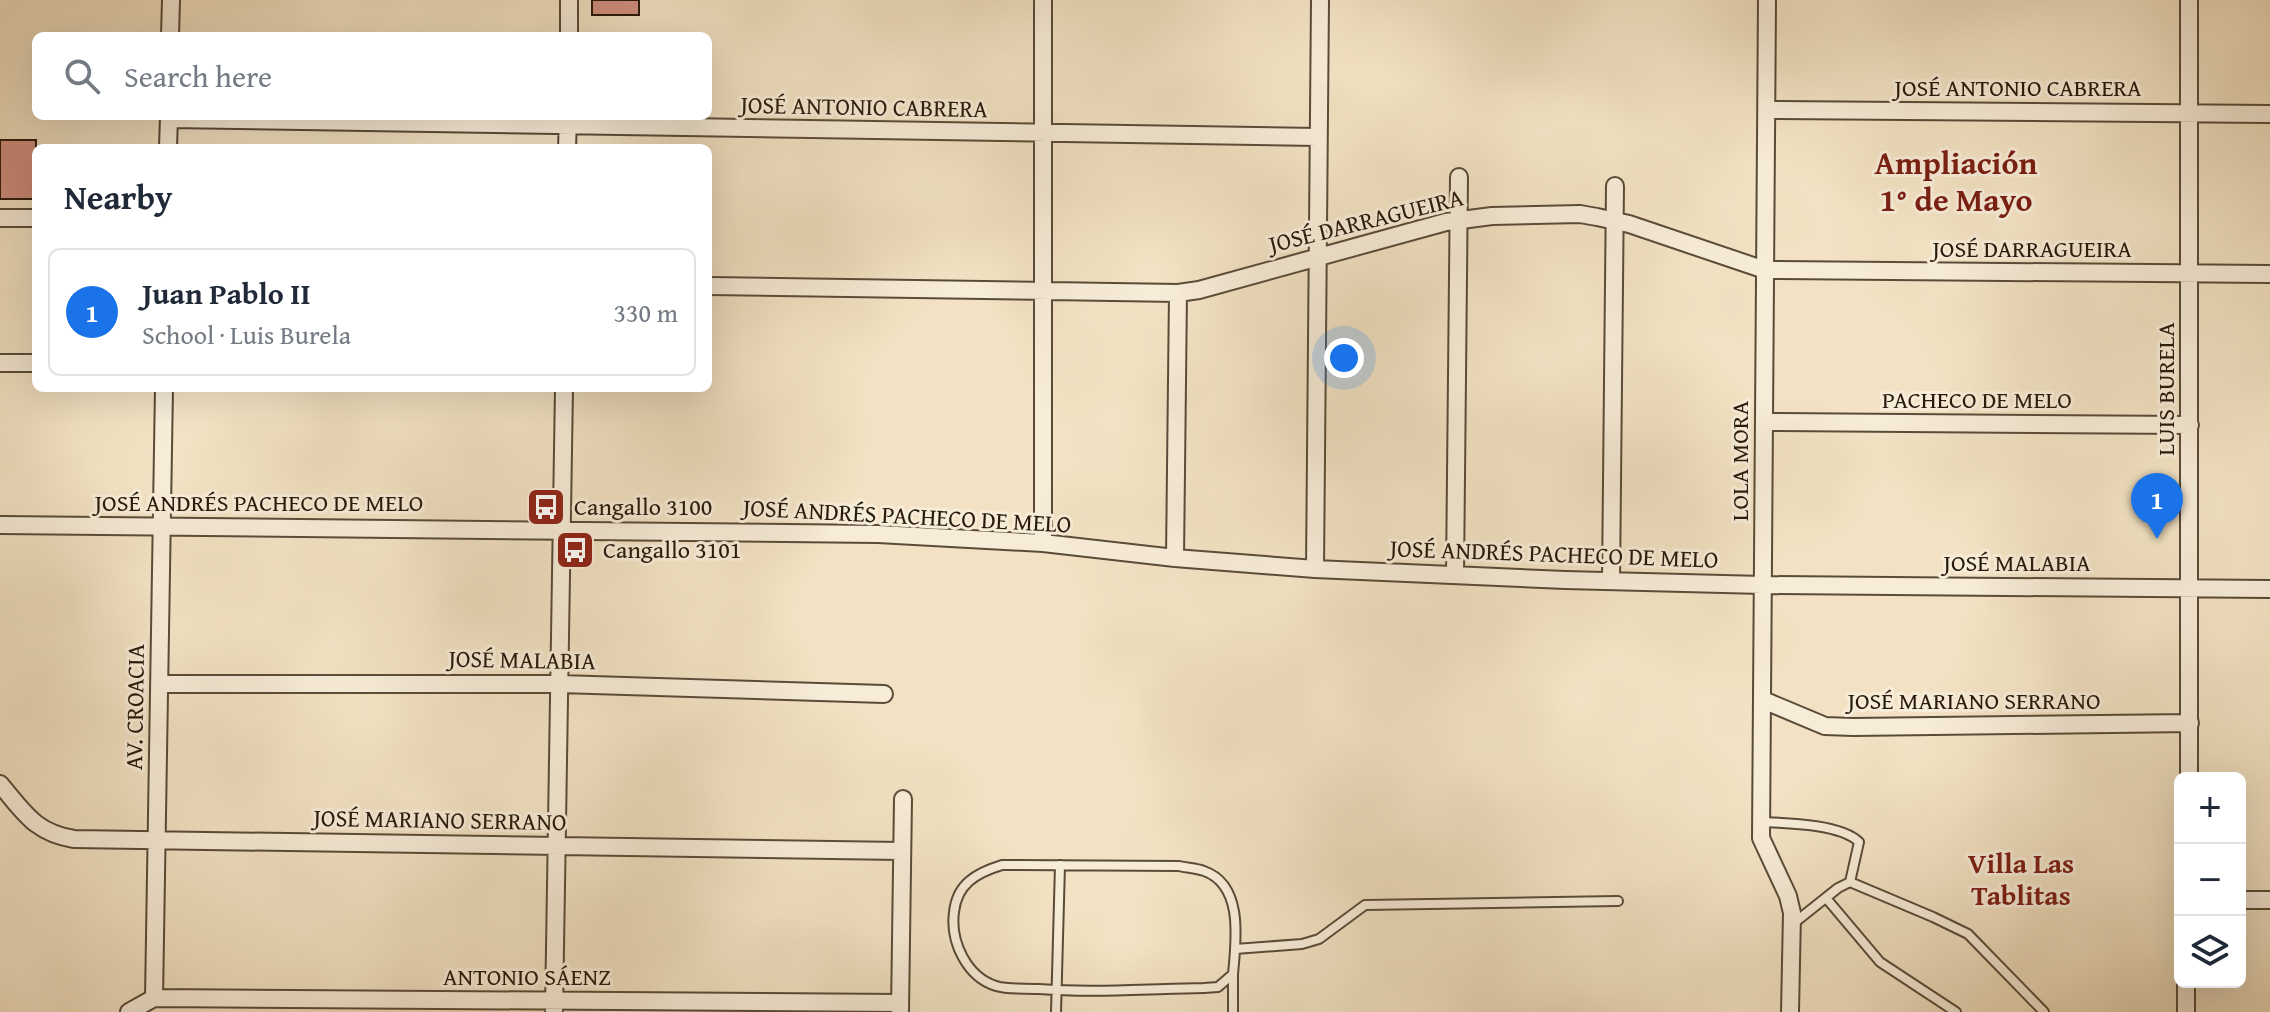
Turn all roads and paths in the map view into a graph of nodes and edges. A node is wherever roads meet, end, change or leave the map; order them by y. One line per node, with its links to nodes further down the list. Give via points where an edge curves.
1 (171, 0): 7 (street)
2 (569, 0): 8 (street)
3 (1043, 0): 15 (street)
4 (1320, 0): 16 (street)
5 (1767, 0): 9 (street, LOLA MORA)
6 (2189, 0): 10 (street, LUIS BURELA)
7 (170, 32)
8 (569, 32)
9 (1767, 110): 10 (street, JOSÉ ANTONIO CABRERA); 26 (street, LOLA MORA)
10 (2189, 113): 11 (street, JOSÉ ANTONIO CABRERA); 27 (street, LUIS BURELA)
11 (2270, 114)
12 (169, 120): 17 (street)
13 (368, 120): 14 (street, JOSÉ ANTONIO CABRERA)
14 (568, 122): 15 (street, JOSÉ ANTONIO CABRERA); 18 (street)
15 (1042, 134): 16 (street, JOSÉ ANTONIO CABRERA); 30 (street)
16 (1318, 137): 25 (street)
17 (168, 144)
18 (567, 144)
19 (1459, 177): 23 (street)
20 (1615, 186): 24 (street)
21 (0, 218): 22 (street)
22 (32, 218)
23 (1458, 220): 24 (street, JOSÉ DARRAGUEIRA, via 1580,214); 25 (street, JOSÉ DARRAGUEIRA); 44 (street)
24 (1615, 221): 26 (street, JOSÉ DARRAGUEIRA); 45 (street)
25 (1317, 256): 31 (street, JOSÉ DARRAGUEIRA); 43 (street)
26 (1765, 270): 27 (street, JOSÉ DARRAGUEIRA); 36 (street, LOLA MORA)
27 (2189, 274): 28 (street, JOSÉ DARRAGUEIRA); 37 (street, LUIS BURELA)
28 (2270, 274)
29 (712, 286): 30 (street, JOSÉ DARRAGUEIRA)
30 (1042, 290): 31 (street, JOSÉ DARRAGUEIRA); 41 (street)
31 (1178, 293): 42 (street)
32 (0, 363): 33 (street)
33 (32, 363)
34 (164, 392): 39 (street, AV. CROACIA)
35 (564, 392): 40 (street)
36 (1764, 422): 37 (street, PACHECO DE MELO); 46 (street, LOLA MORA)
37 (2190, 425): 47 (street, LUIS BURELA)
38 (0, 525): 39 (street, JOSÉ ANDRÉS PACHECO DE MELO)
39 (162, 526): 40 (street, JOSÉ ANDRÉS PACHECO DE MELO); 49 (street, AV. CROACIA)
40 (563, 529): 41 (street, JOSÉ ANDRÉS PACHECO DE MELO, via 878,534); 50 (street)
41 (1043, 543): 42 (street, JOSÉ ANDRÉS PACHECO DE MELO)
42 (1175, 558): 43 (street, JOSÉ ANDRÉS PACHECO DE MELO)
43 (1315, 569): 44 (street, JOSÉ ANDRÉS PACHECO DE MELO)
44 (1455, 575): 45 (street, JOSÉ ANDRÉS PACHECO DE MELO)
45 (1611, 581): 46 (street, JOSÉ ANDRÉS PACHECO DE MELO)
46 (1763, 585): 47 (street, JOSÉ MALABIA); 52 (street, LOLA MORA)
47 (2190, 588): 48 (street, JOSÉ MALABIA); 53 (street, LUIS BURELA)
48 (2270, 589)
49 (159, 684): 50 (street, JOSÉ MALABIA); 58 (street, AV. CROACIA)
50 (560, 684): 51 (street, JOSÉ MALABIA); 59 (street)
51 (884, 694)
52 (1763, 700): 53 (street, JOSÉ MARIANO SERRANO, via 1825,726); 57 (street, LOLA MORA)
53 (2190, 723): 54 (street, LUIS BURELA)
54 (2189, 772)
55 (0, 784): 58 (street, JOSÉ MARIANO SERRANO, via 28,818 54,836)
56 (903, 799): 60 (street)
57 (1762, 822): 62 (lane, via 1851,835 1859,842); 67 (street, LOLA MORA, via 1761,838 1788,896)
58 (157, 841): 59 (street, JOSÉ MARIANO SERRANO); 72 (street, AV. CROACIA)
59 (557, 845): 60 (street, JOSÉ MARIANO SERRANO); 73 (street)
60 (902, 851): 74 (street)
61 (1060, 865): 68 (lane, via 1179,866 1206,872 1228,893); 71 (lane); 71 (lane, via 1002,865 981,871 956,897 953,916 956,941 981,979 998,987)
62 (1850, 882): 63 (lane); 80 (lane, via 1968,934)
63 (1826, 898): 67 (lane); 79 (lane, via 1880,962)
64 (2246, 900): 65 (street)
65 (2270, 900)
66 (1618, 901): 68 (lane, via 1365,905 1319,939)
67 (1792, 925): 78 (street, LOLA MORA)
68 (1235, 949): 69 (lane)
69 (1233, 974): 71 (lane, via 1218,987); 77 (lane)
70 (2186, 988): 81 (street)
71 (1057, 990): 76 (lane)
72 (154, 998): 73 (street, ANTONIO SÁENZ); 75 (street)
73 (554, 1007): 74 (street, ANTONIO SÁENZ)
74 (900, 1007)
75 (129, 1012)
76 (1056, 1012)
77 (1233, 1012)
78 (1790, 1012)
79 (1956, 1012)
80 (2044, 1012)
81 (2186, 1012)

